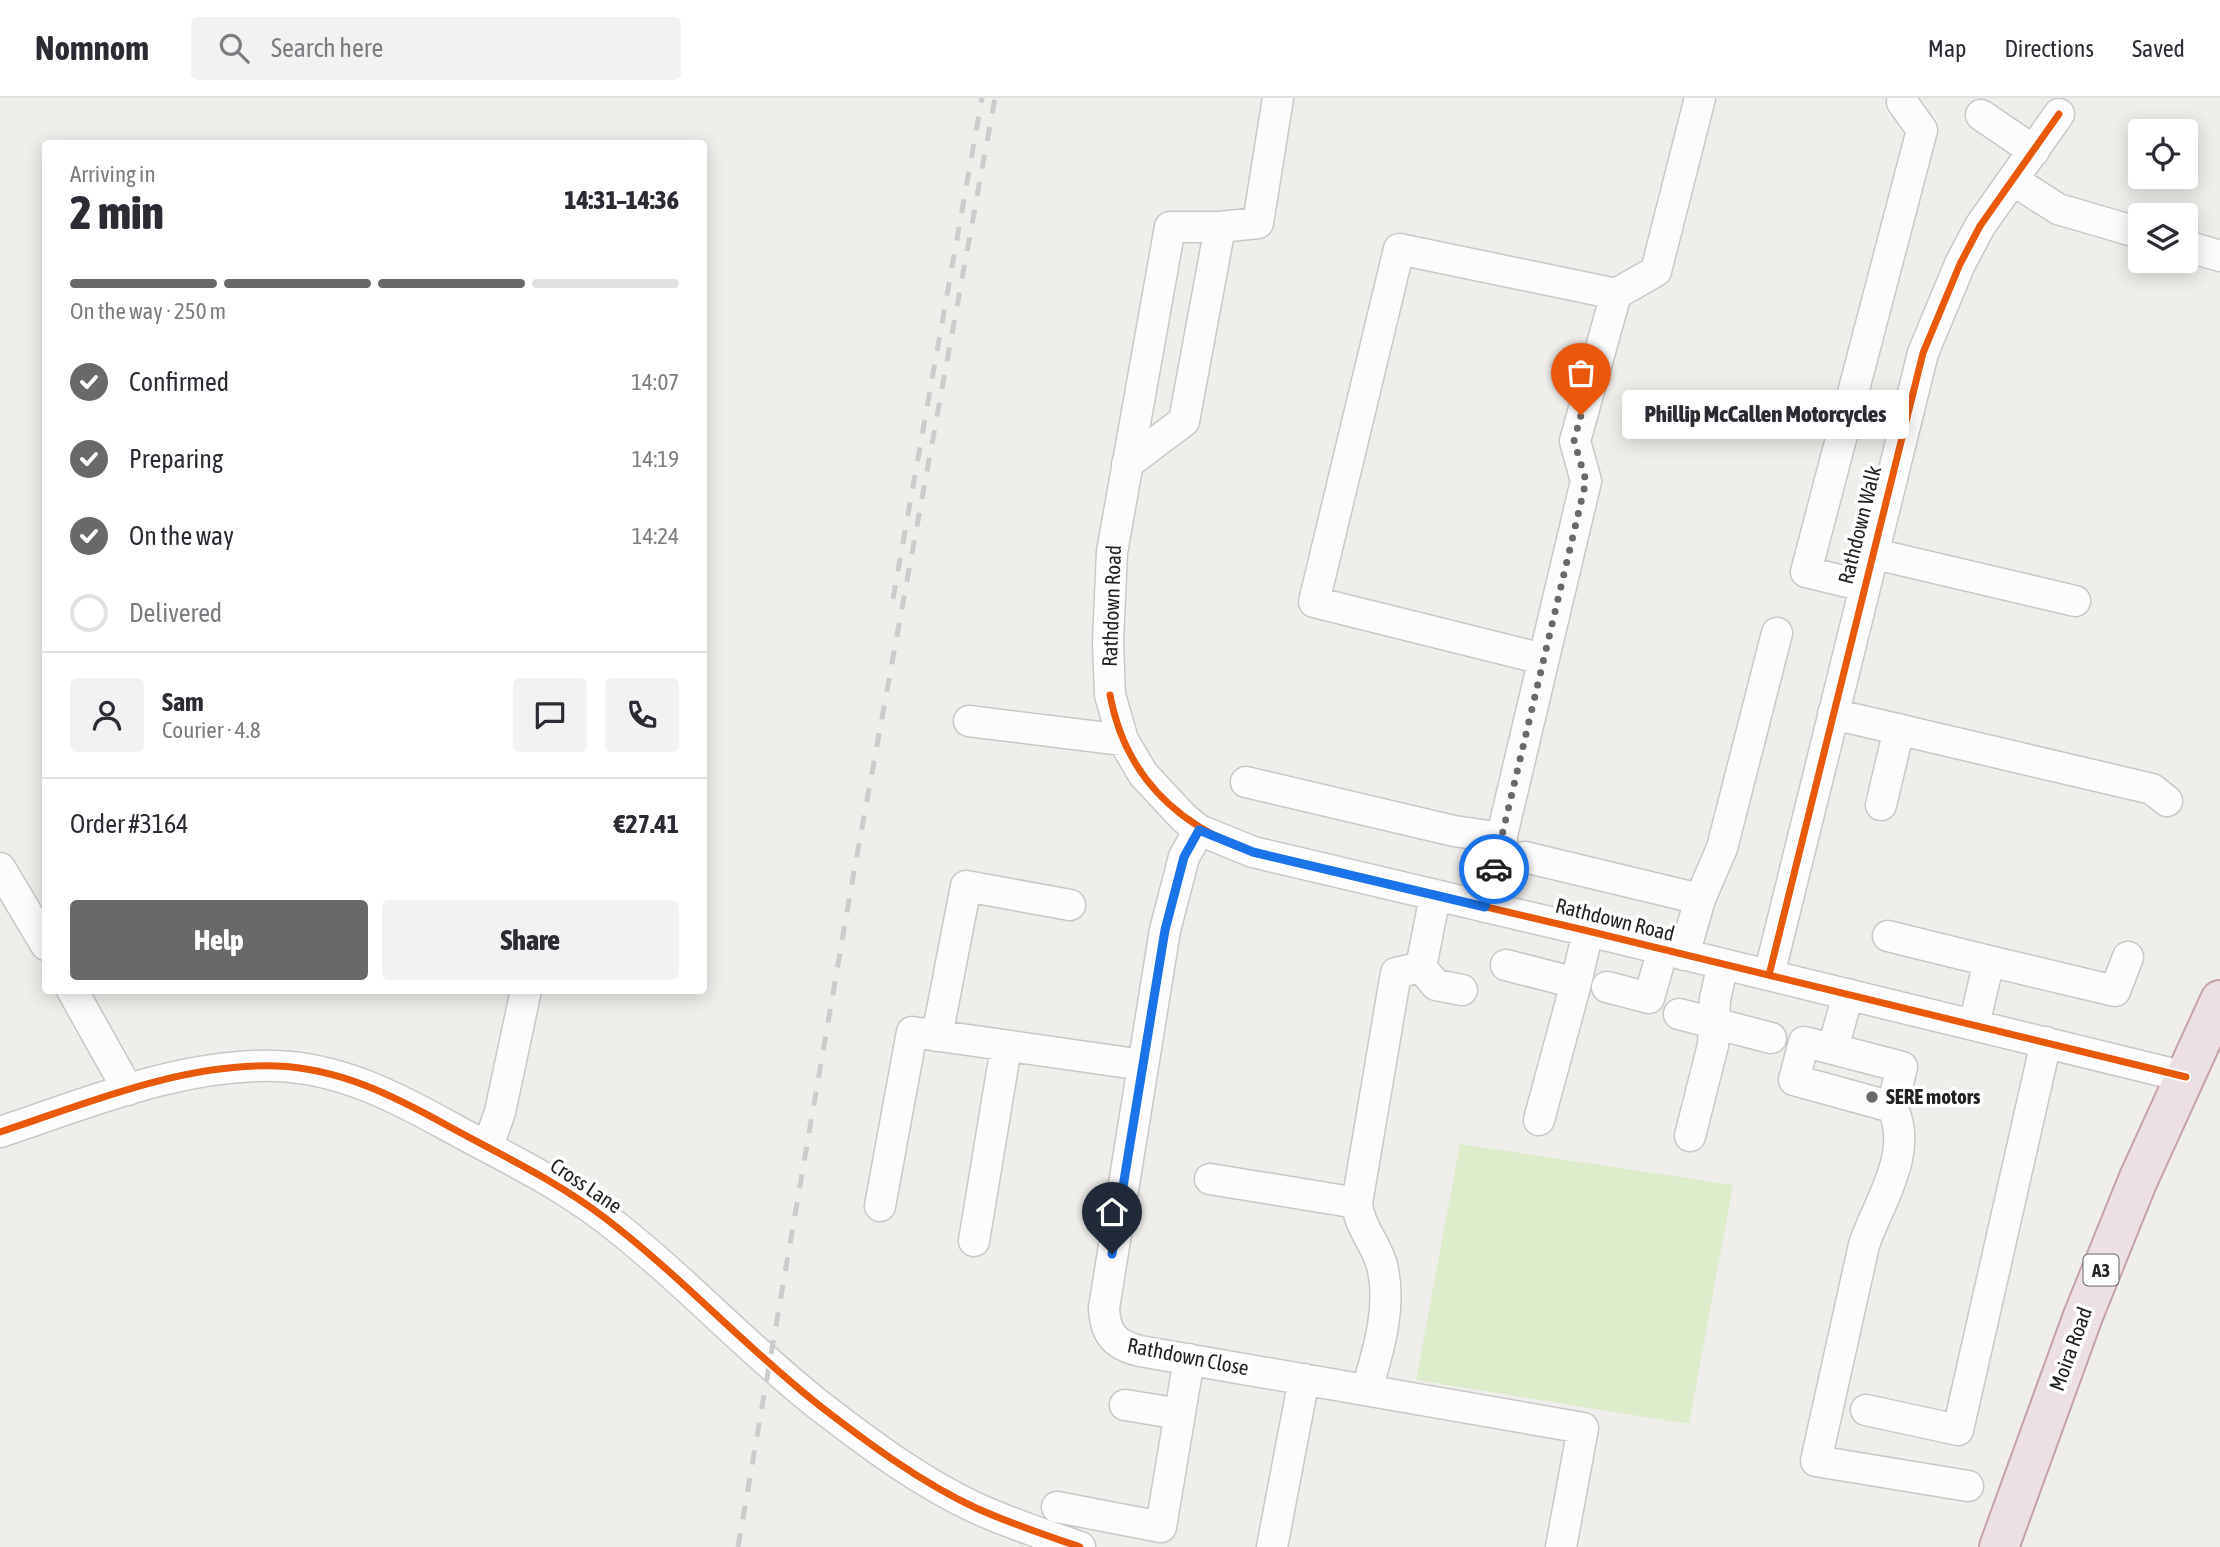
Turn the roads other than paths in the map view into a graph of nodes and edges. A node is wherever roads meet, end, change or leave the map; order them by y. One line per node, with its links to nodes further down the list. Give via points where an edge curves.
1 (1278, 98): 8 (street, via 1258,223)
2 (1700, 98): 12 (street, via 1656,271)
3 (1896, 99): 15 (street, via 1922,130 1806,572)
4 (2059, 114): 6 (street, Rathdown Walk)
5 (1981, 115): 6 (street)
6 (2034, 151): 7 (street, Rathdown Walk)
7 (2013, 180): 9 (street, via 2058,209); 14 (street, Rathdown Walk, via 1960,264 1923,353)
8 (1220, 227): 13 (street, via 1184,421); 13 (street, Rathdown Road, via 1170,227)
9 (2128, 229)
10 (2198, 250): 11 (street)
11 (2220, 256)
12 (1616, 294): 18 (street, via 1574,441 1586,481); 18 (street, via 1399,249 1314,602)
13 (1127, 464): 22 (street, Rathdown Road, via 1108,591 1110,695)
14 (1871, 553): 15 (street, Rathdown Walk); 16 (street)
15 (1864, 586): 19 (street, Rathdown Walk)
16 (2075, 601)
17 (1777, 633): 31 (street, via 1722,848)
18 (1544, 659): 27 (street)
19 (1833, 714): 21 (street); 43 (street, Rathdown Walk)
20 (969, 721): 22 (street)
21 (1899, 729): 24 (street, via 2152,789); 25 (street)
22 (1122, 740): 26 (street, Rathdown Road, via 1161,796)
23 (1246, 782): 27 (street)
24 (2166, 801)
25 (1881, 806)
26 (1199, 830): 30 (street, Rathdown Road, via 1253,852); 59 (street, Rathdown Close, via 1191,839 1174,886)
27 (1502, 838): 33 (street)
28 (1525, 857): 31 (street)
29 (0, 868): 36 (street)
30 (1435, 896): 33 (street, Rathdown Road); 42 (street)
31 (1700, 899): 37 (street)
32 (1070, 905): 54 (street, via 966,886)
33 (1485, 907): 34 (street, Rathdown Road)
34 (1588, 930): 37 (street, Rathdown Road); 44 (street)
35 (1888, 936): 39 (street)
36 (42, 938)
37 (1673, 952): 40 (street, Rathdown Road); 45 (street, via 1649,998)
38 (2127, 957): 39 (street, via 2115,991)
39 (1989, 961): 53 (street)
40 (1724, 964): 43 (street, Rathdown Road); 52 (street)
41 (1506, 965): 44 (street)
42 (1421, 967): 46 (street, via 1436,985); 68 (street, via 1396,973)
43 (1769, 975): 49 (street, Rathdown Road)
44 (1576, 984): 63 (street)
45 (1607, 987)
46 (1462, 990)
47 (74, 994): 61 (street)
48 (525, 994): 66 (street, via 500,1112)
49 (1848, 994): 53 (street, Rathdown Road); 58 (street)
50 (2220, 1000): 60 (highway, Moira Road / A3)
51 (1679, 1014): 52 (street)
52 (1714, 1023): 55 (street); 65 (street, via 1713,1045)
53 (1974, 1025): 56 (street, Rathdown Road)
54 (937, 1036): 57 (street); 69 (street, via 912,1032)
55 (1771, 1038)
56 (2046, 1042): 60 (street, Rathdown Road); 75 (street, via 1958,1430)
57 (1006, 1047): 59 (street); 70 (street)
58 (1833, 1049): 62 (street, via 1902,1067); 62 (street, via 1804,1042 1794,1080)
59 (1143, 1065): 71 (street, Rathdown Close, via 1104,1326 1123,1347)
60 (2186, 1077): 83 (highway, Moira Road / A3, via 2083,1316)
61 (128, 1090): 64 (street, Cross Lane); 66 (street, Cross Lane, via 246,1067 310,1070 360,1082)
62 (1892, 1107): 77 (street, via 1900,1141 1884,1202 1864,1245 1816,1461)
63 (1539, 1121)
64 (0, 1132)
65 (1690, 1136)
66 (488, 1146): 80 (street, Cross Lane, via 604,1217 791,1382 916,1474 977,1508)
67 (1210, 1179): 68 (street)
68 (1357, 1203): 73 (street, via 1386,1289)
69 (880, 1206)
70 (974, 1241)
71 (1189, 1359): 72 (street, Rathdown Close); 76 (street)
72 (1304, 1378): 73 (street, Rathdown Close); 81 (street)
73 (1367, 1389): 82 (street, Rathdown Close, via 1583,1428)
74 (1125, 1405): 76 (street)
75 (1867, 1410)
76 (1180, 1414): 79 (street)
77 (1968, 1486)
78 (1057, 1507): 79 (street)
79 (1167, 1537)
80 (1080, 1547)
81 (1272, 1547)
82 (1560, 1547)
83 (1999, 1547)

